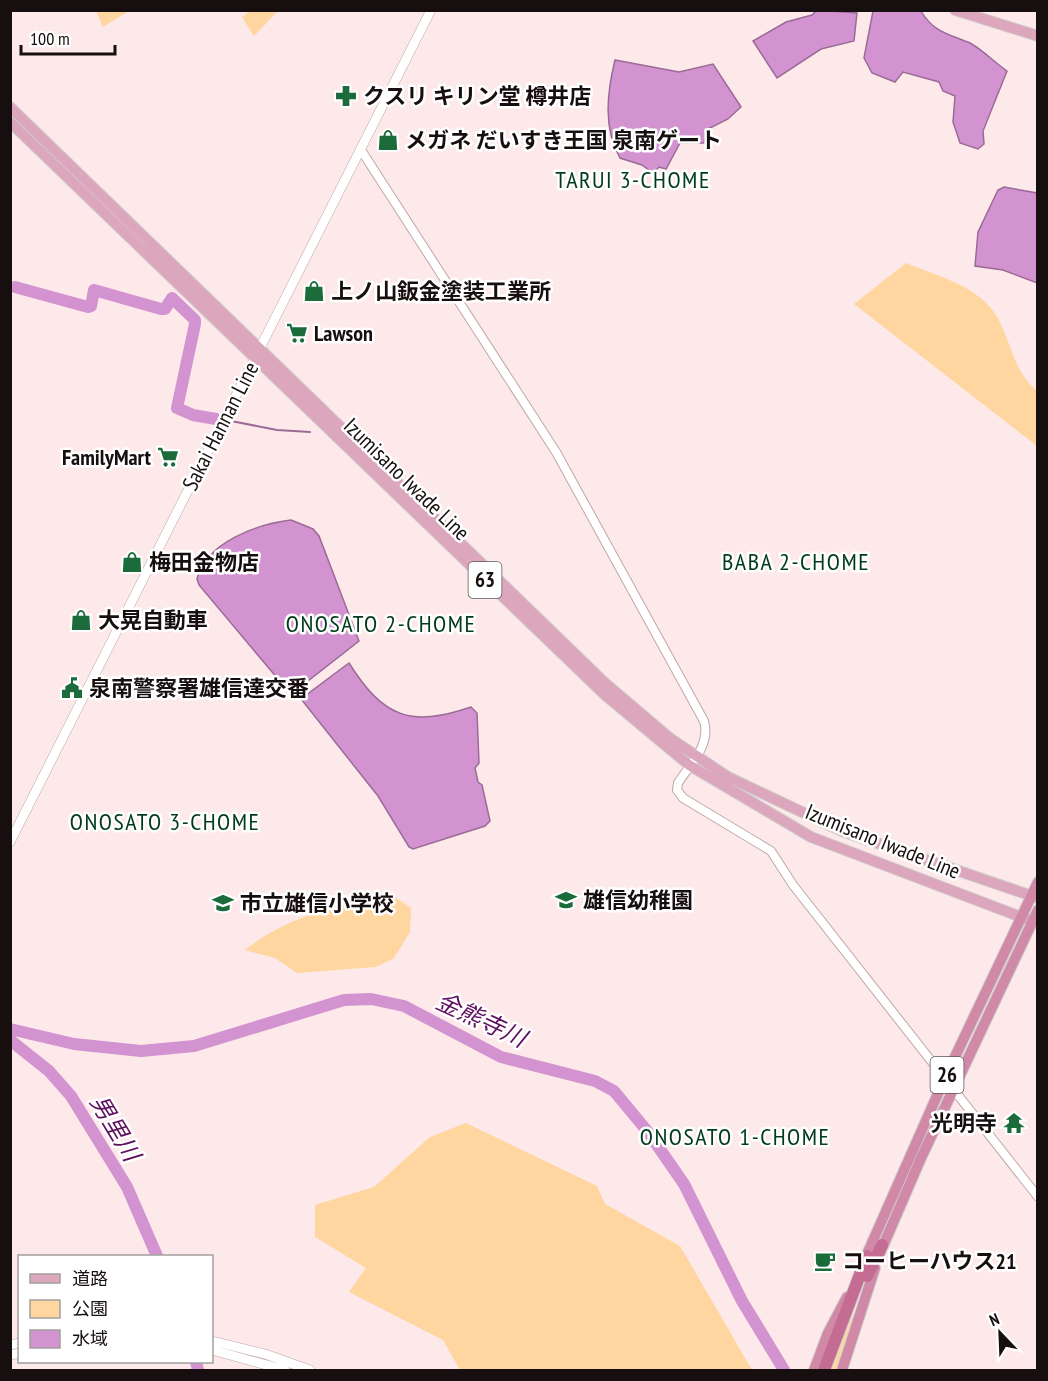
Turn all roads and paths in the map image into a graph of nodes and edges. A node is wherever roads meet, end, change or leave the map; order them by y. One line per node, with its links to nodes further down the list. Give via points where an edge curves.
1 (431, 10): 6 (main road, Sakai Hannan Line)
2 (955, 10): 3 (main road)
3 (1038, 36)
4 (10, 107): 7 (main road, Izumisano Iwade Line / 63)
5 (10, 122): 8 (main road, Izumisano Iwade Line / 63)
6 (361, 150): 7 (main road, Sakai Hannan Line); 9 (street, via 551,443 627,578 704,721 707,735)
7 (260, 347): 8 (main road, Sakai Hannan Line); 9 (main road, Izumisano Iwade Line / 63, via 605,683)
8 (255, 359): 9 (main road, Izumisano Iwade Line / 63, via 604,695); 10 (main road, Sakai Hannan Line)
9 (692, 761): 12 (main road, Izumisano Iwade Line / 63, via 842,831); 14 (main road, Izumisano Iwade Line / 63, via 811,837); 16 (street, via 678,783 682,797 771,851)
10 (10, 842)
11 (1038, 882): 12 (highway, 26)
12 (1035, 896): 14 (highway, 26)
13 (1038, 910): 15 (highway, 26)
14 (1021, 917): 15 (main road, Izumisano Iwade Line / 63); 16 (highway, 26)
15 (1035, 922): 17 (highway, 26)
16 (944, 1080): 17 (street); 20 (highway, 26)
17 (952, 1092): 18 (street); 19 (highway, 26)
18 (1038, 1197)
19 (882, 1245): 21 (highway, 26); 27 (highway, 26)
20 (867, 1256): 21 (highway, 26); 24 (highway, 26, via 828,1333)
21 (837, 1335): 24 (highway, 26)
22 (213, 1341): 26 (main road)
23 (213, 1350): 25 (main road)
24 (820, 1369)
25 (285, 1371)
26 (310, 1371)
27 (842, 1371)

